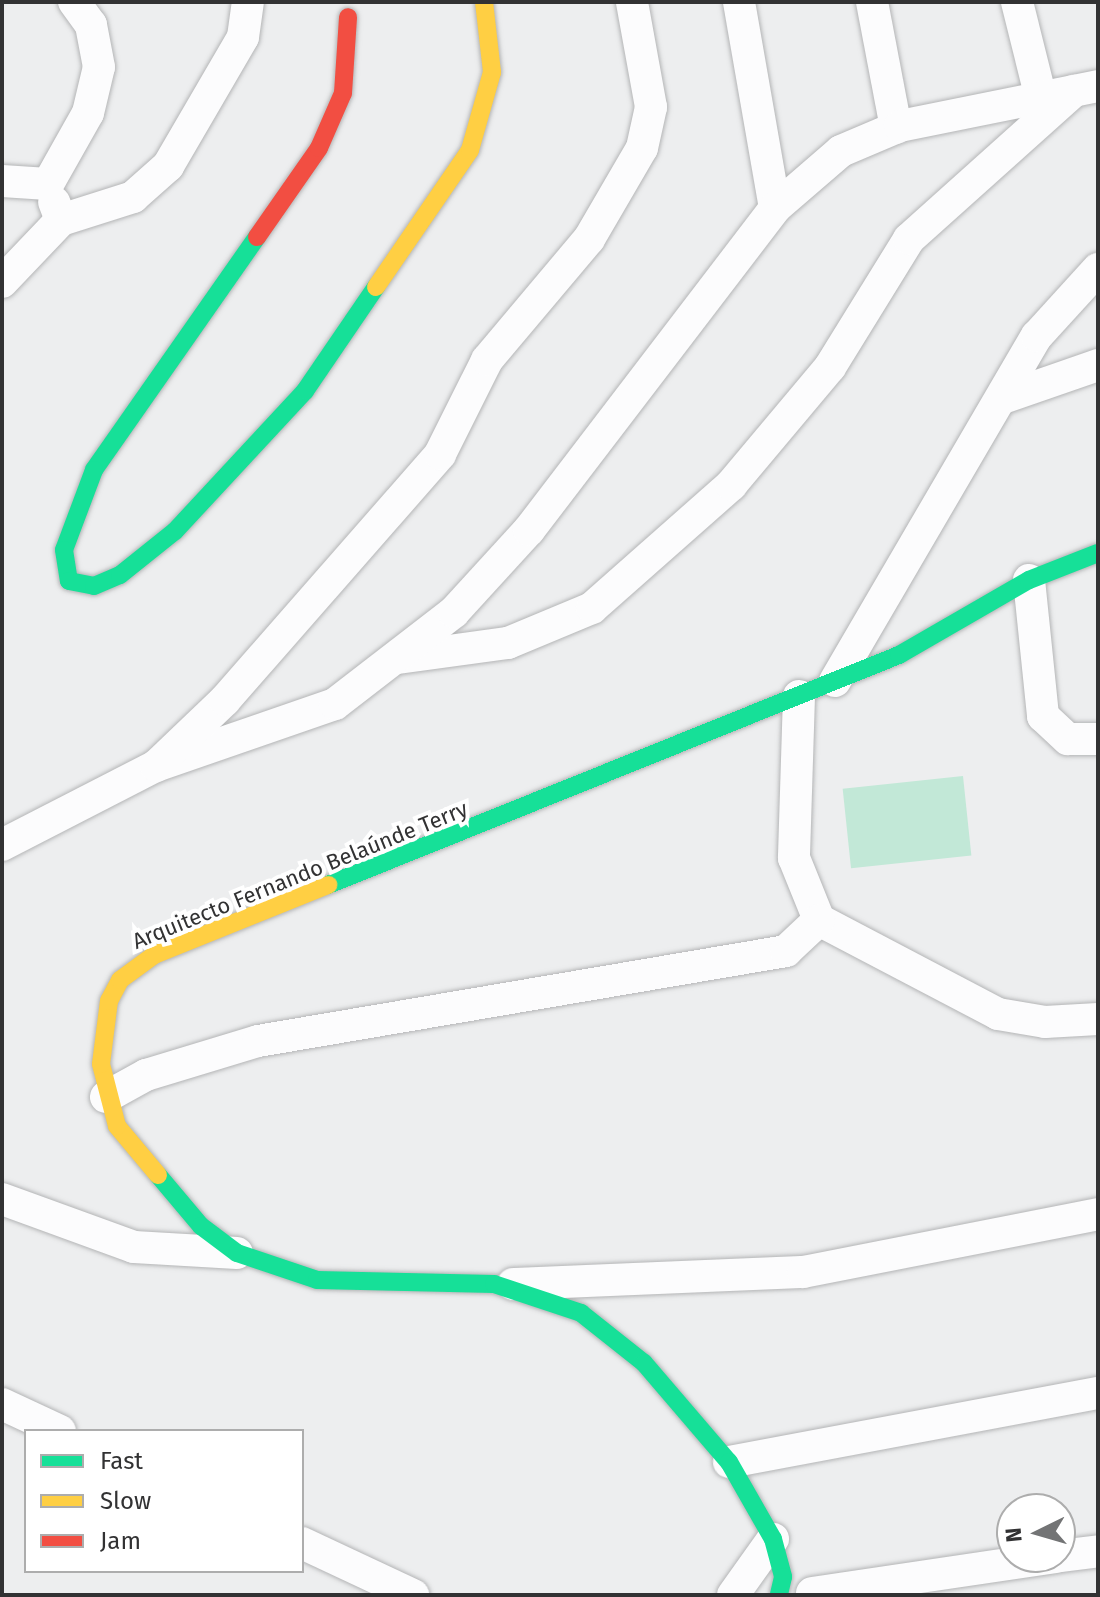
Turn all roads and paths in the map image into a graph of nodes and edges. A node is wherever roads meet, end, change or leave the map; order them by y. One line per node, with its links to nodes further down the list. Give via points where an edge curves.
1 (74, 2): 13 (street, via 91,25 99,67 88,113)
2 (248, 2): 15 (street, via 243,37 168,166 133,197)
3 (484, 2): 8 (main road, via 492,72 470,150 305,391 175,531 120,575 94,586 69,581 64,550 94,470 319,148 343,93)
4 (632, 2): 26 (street, via 651,107 642,148 589,239 487,360 440,454 225,700)
5 (739, 2): 14 (street)
6 (872, 2): 11 (street)
7 (1017, 2): 10 (street)
8 (348, 17)
9 (1086, 89): 10 (street); 22 (street, via 909,239 830,367 731,485 592,608 508,643)
10 (1041, 98): 11 (street)
11 (896, 128): 14 (street, via 841,151)
12 (2, 181): 13 (street)
13 (48, 184): 15 (street)
14 (775, 208): 22 (street, via 529,530 454,612)
15 (61, 220): 17 (street)
16 (1098, 269): 19 (street, via 1037,336)
17 (2, 282)
18 (1098, 365): 19 (street)
19 (1003, 398): 23 (street)
20 (1098, 553): 21 (main road, Arquitecto Fernando Belaúnde Terry)
21 (1029, 580): 23 (main road, Arquitecto Fernando Belaúnde Terry, via 899,655); 25 (street, via 1043,716 1068,739)
22 (395, 658): 26 (street, via 335,704)
23 (835, 681): 24 (main road, Arquitecto Fernando Belaúnde Terry)
24 (799, 696): 28 (street, via 794,858); 30 (main road, Arquitecto Fernando Belaúnde Terry, via 154,955 120,980 109,1001 101,1064)
25 (1098, 739)
26 (156, 766): 27 (street)
27 (2, 845)
28 (819, 920): 29 (street, via 976,1006 1045,1022); 30 (street, via 786,951 258,1041 146,1075)
29 (1098, 1019)
30 (106, 1097): 33 (main road, Arquitecto Fernando Belaúnde Terry, via 117,1126 167,1194)
31 (2, 1199): 33 (street, via 134,1247)
32 (1098, 1214): 34 (street, via 803,1272)
33 (237, 1253): 34 (main road, Arquitecto Fernando Belaúnde Terry, via 317,1280)
34 (494, 1284): 38 (main road, Arquitecto Fernando Belaúnde Terry, via 546,1297 612,1334)
35 (1098, 1393): 38 (street)
36 (2, 1404): 37 (street)
37 (56, 1429)
38 (729, 1462): 39 (main road, Arquitecto Fernando Belaúnde Terry)
39 (773, 1539): 44 (main road, Arquitecto Fernando Belaúnde Terry); 47 (street)
40 (304, 1544): 46 (street)
41 (1098, 1551): 42 (street)
42 (1076, 1554)
43 (996, 1566): 45 (street)
44 (781, 1586): 45 (street)
45 (812, 1594)
46 (413, 1595)
47 (733, 1595)

